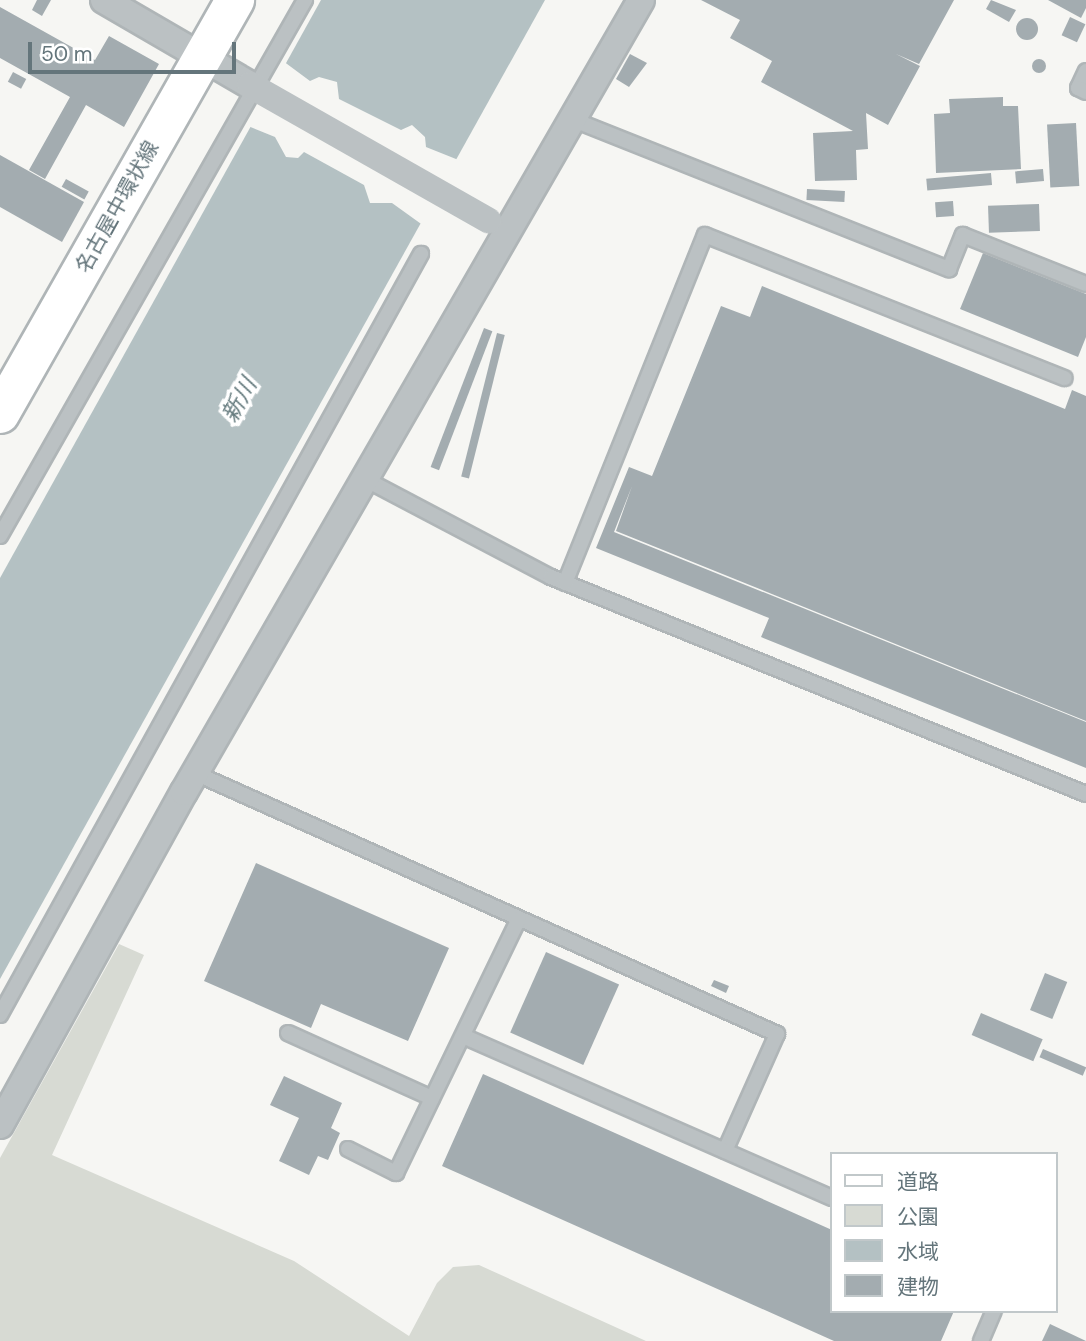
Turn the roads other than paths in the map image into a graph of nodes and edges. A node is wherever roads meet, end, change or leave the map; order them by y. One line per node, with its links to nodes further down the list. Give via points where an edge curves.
1 (104, 0): 5 (street)
2 (235, 0): 5 (main road, 名古屋中環状線)
3 (305, 0): 15 (lane)
4 (641, 0): 8 (street)
5 (201, 58): 9 (street, bridge); 13 (main road, 名古屋中環状線)
6 (1086, 71): 7 (lane, via 1078,88)
7 (1086, 92)
8 (574, 120): 9 (street); 11 (lane, via 949,269 963,235)
9 (497, 225): 14 (street)
10 (421, 254): 20 (lane)
11 (1086, 284)
12 (1065, 378): 16 (lane, via 705,235)
13 (0, 414)
14 (363, 478): 16 (lane); 17 (street)
15 (0, 536)
16 (565, 583): 18 (lane)
17 (195, 774): 19 (lane); 24 (street)
18 (1086, 794)
19 (519, 919): 22 (lane); 26 (lane, via 777,1034)
20 (0, 1015)
21 (288, 1033): 23 (lane)
22 (463, 1036): 23 (lane); 26 (lane)
23 (432, 1098): 25 (lane, via 396,1173)
24 (0, 1125)
25 (348, 1149)
26 (724, 1151): 27 (lane)
27 (830, 1197)
28 (993, 1313): 29 (lane)
29 (981, 1341)

